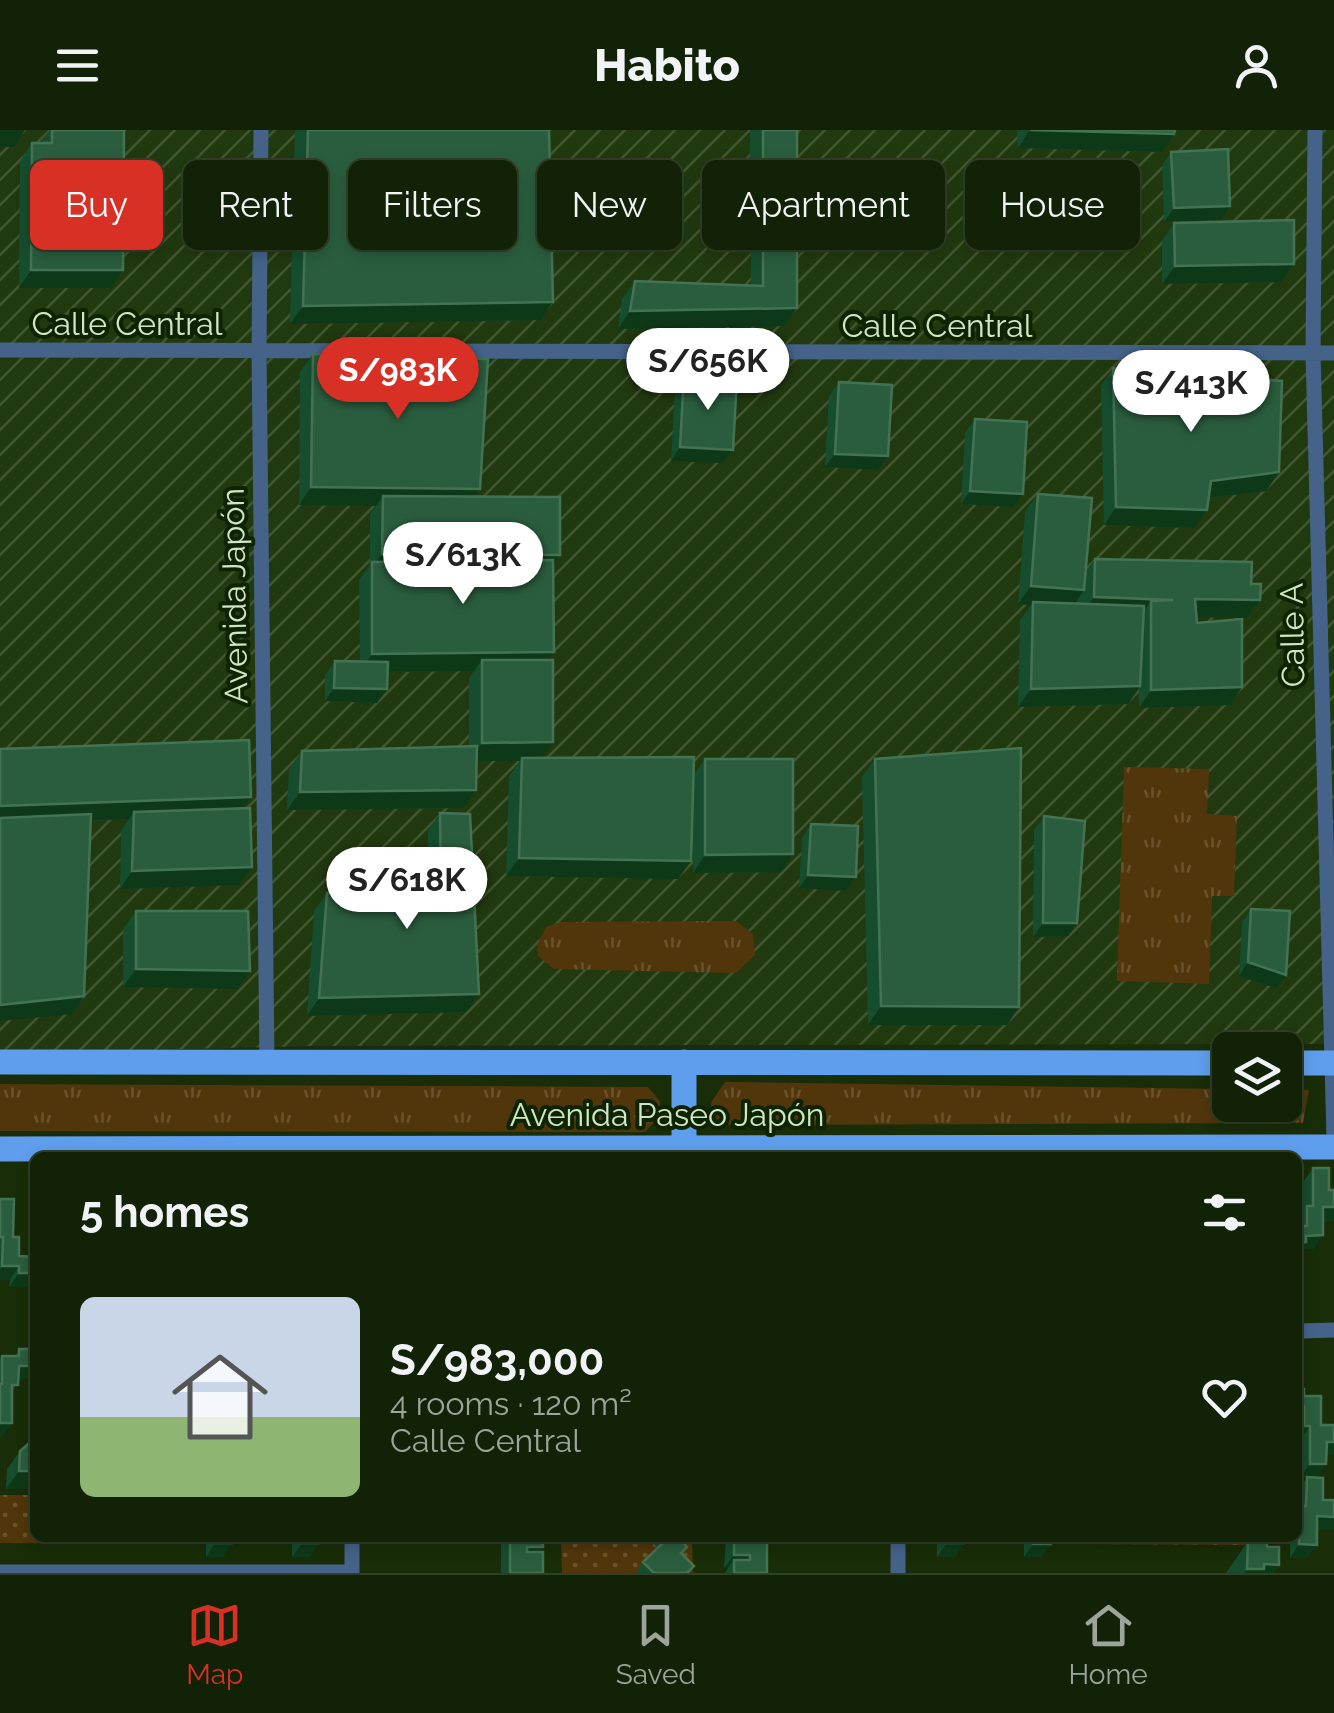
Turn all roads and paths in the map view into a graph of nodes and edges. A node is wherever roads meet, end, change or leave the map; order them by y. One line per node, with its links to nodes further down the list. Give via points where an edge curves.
1 (261, 130): 4 (street, Avenida Japón)
2 (1315, 130): 5 (street, Calle A)
3 (0, 350): 4 (street, Calle Central)
4 (259, 350): 5 (street, Calle Central); 8 (street, Avenida Japón)
5 (1313, 353): 6 (street, Calle Central); 12 (street, Calle A)
6 (1334, 353)
7 (0, 1062): 8 (main road, Avenida Paseo Japón)
8 (267, 1062): 9 (main road, Avenida Paseo Japón)
9 (684, 1062): 10 (main road, Avenida Paseo Japón); 14 (main road)
10 (1212, 1063)
11 (1302, 1063): 12 (main road)
12 (1332, 1063): 13 (street, Calle A)
13 (1334, 1138)
14 (684, 1147): 17 (main road, Avenida Paseo Japón); 18 (main road, Avenida Paseo Japón)
15 (1334, 1147): 18 (main road, Avenida Paseo Japón)
16 (0, 1149): 17 (main road, Avenida Paseo Japón)
17 (355, 1152)
18 (898, 1152)
19 (1334, 1330): 20 (street)
20 (1302, 1331)
21 (352, 1542): 24 (street)
22 (898, 1542): 25 (street)
23 (0, 1572): 24 (street)
24 (352, 1572)
25 (898, 1573)

